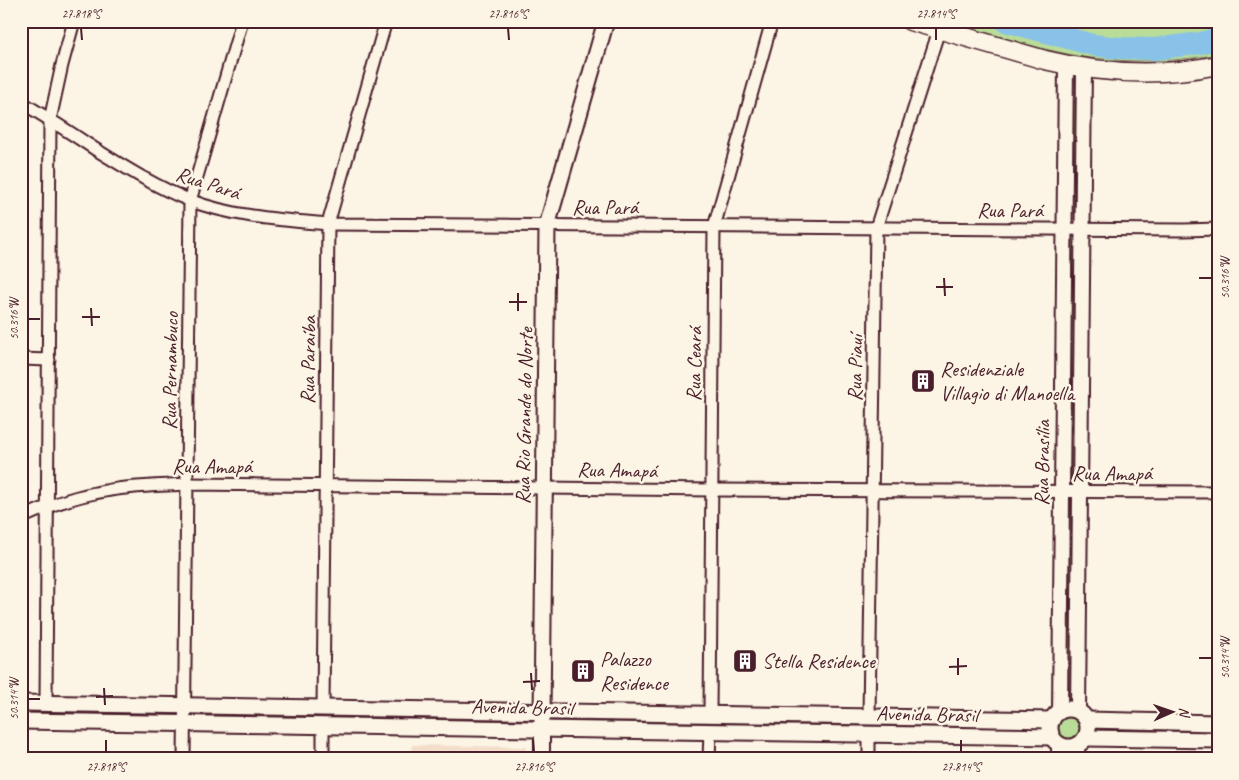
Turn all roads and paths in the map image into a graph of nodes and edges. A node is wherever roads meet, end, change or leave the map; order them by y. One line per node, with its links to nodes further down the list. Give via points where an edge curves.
1 (74, 21): 11 (street)
2 (242, 21): 12 (street, Rua Pernambuco)
3 (386, 21): 13 (street, Rua Paraíba)
4 (606, 21): 14 (main road, Rua Rio Grande do Norte)
5 (772, 21): 15 (street, Rua Ceará)
6 (910, 21): 7 (main road)
7 (939, 30): 9 (main road); 16 (street, Rua Piauí)
8 (1218, 65): 9 (main road, via 1162,73 1125,73)
9 (1075, 67): 18 (street, Rua Brasília); 19 (street, Rua Brasília)
10 (21, 102): 11 (street, Rua Pará)
11 (50, 120): 12 (street, Rua Pará, via 142,178); 21 (street)
12 (190, 201): 13 (street, Rua Pará, via 249,216); 22 (street, Rua Pernambuco)
13 (328, 224): 14 (street, Rua Pará); 23 (street, Rua Paraíba)
14 (547, 226): 15 (street, Rua Pará); 24 (main road, Rua Rio Grande do Norte)
15 (714, 227): 16 (street, Rua Pará); 25 (street, Rua Ceará)
16 (876, 228): 18 (street, Rua Pará); 26 (street, Rua Piauí)
17 (1218, 229): 19 (street, Rua Pará)
18 (1064, 230): 19 (street, Rua Pará); 27 (street, Rua Brasília)
19 (1082, 230): 28 (street, Rua Brasília)
20 (21, 359): 21 (street)
21 (49, 360): 30 (street)
22 (187, 484): 23 (street, Rua Amapá); 30 (street, Rua Amapá, via 96,492); 34 (street, Rua Pernambuco)
23 (326, 486): 24 (street, Rua Amapá); 35 (street, Rua Paraíba)
24 (545, 488): 25 (street, Rua Amapá); 36 (main road, Rua Rio Grande do Norte)
25 (712, 490): 26 (street, Rua Amapá); 37 (street, Rua Ceará)
26 (872, 491): 27 (street, Rua Amapá); 40 (street, Rua Piauí)
27 (1062, 492): 28 (street, Rua Amapá); 38 (street, Rua Brasília)
28 (1080, 492): 29 (street, Rua Amapá); 39 (street, Rua Brasília)
29 (1218, 492)
30 (48, 506): 31 (street, Rua Amapá); 33 (street)
31 (21, 518)
32 (21, 703): 33 (main road, Avenida Brasil)
33 (46, 704): 34 (main road, Avenida Brasil)
34 (185, 706): 35 (main road, Avenida Brasil); 43 (street, Rua Pernambuco)
35 (323, 708): 36 (main road, Avenida Brasil)
36 (542, 712): 37 (main road, Avenida Brasil); 45 (main road, Rua Rio Grande do Norte)
37 (710, 714): 40 (main road, Avenida Brasil)
38 (1056, 715): 39 (main road, via 1072,709); 40 (main road, Avenida Brasil); 49 (main road, via 1050,731)
39 (1082, 716): 42 (main road); 50 (main road, via 1088,726)
40 (869, 717)
41 (21, 721): 43 (main road, Avenida Brasil)
42 (1218, 722)
43 (185, 724): 44 (main road, Avenida Brasil); 51 (street, Rua Pernambuco)
44 (323, 726): 45 (main road, Avenida Brasil); 52 (street)
45 (542, 729): 46 (main road, Avenida Brasil); 53 (street, Rua Rio Grande do Norte)
46 (710, 732): 47 (main road, Avenida Brasil); 54 (street)
47 (869, 734): 49 (main road, Avenida Brasil); 55 (street)
48 (1218, 740): 50 (main road)
49 (1057, 747): 50 (main road)
50 (1080, 747)
51 (184, 759)
52 (323, 759)
53 (542, 759)
54 (709, 759)
55 (869, 759)

